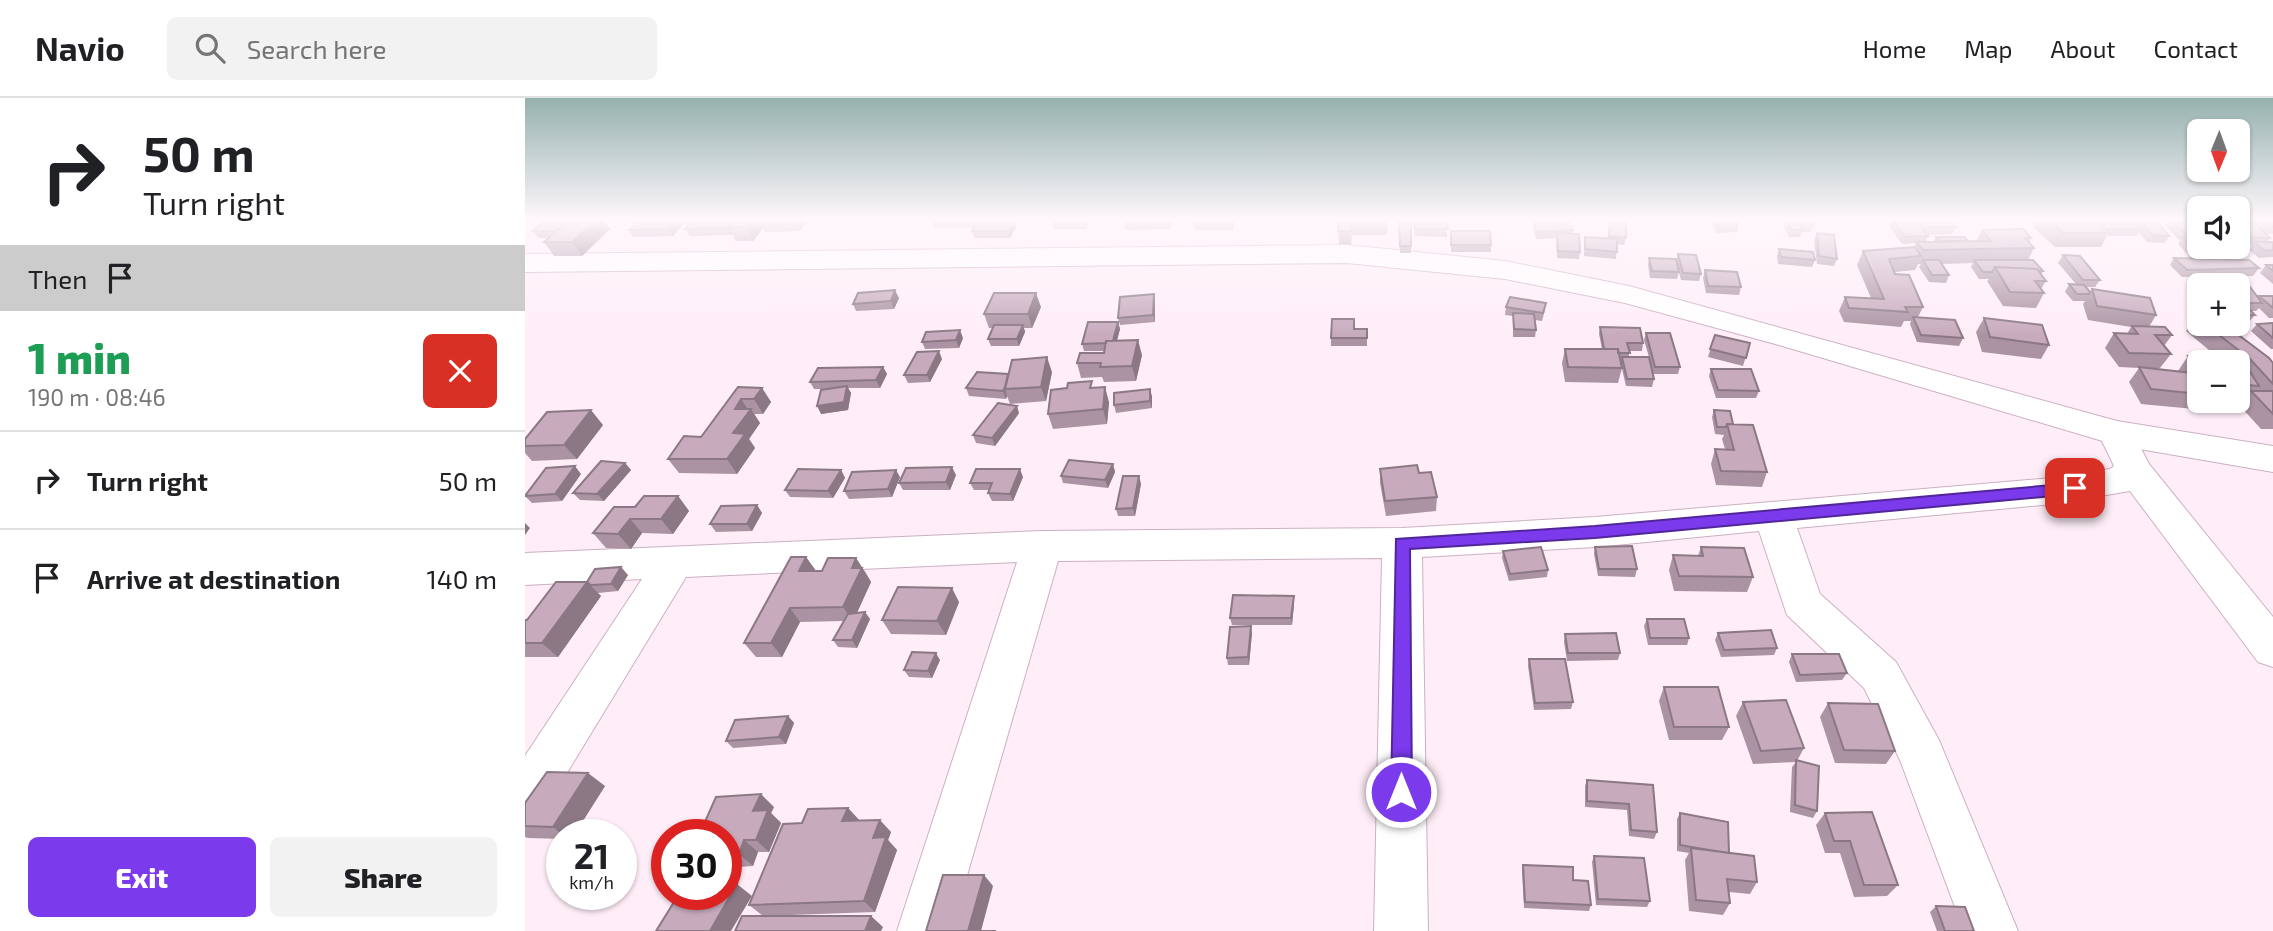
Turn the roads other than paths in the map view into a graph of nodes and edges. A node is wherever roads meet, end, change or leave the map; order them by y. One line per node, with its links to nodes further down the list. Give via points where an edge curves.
1 (946, 259): 3 (main road)
2 (1394, 259): 4 (main road, via 1492,269 1643,298)
3 (525, 264)
4 (2116, 433): 5 (main road); 6 (main road)
5 (2273, 459)
6 (2134, 470): 7 (main road, via 2120,481 2053,491); 12 (main road)
7 (1774, 516): 8 (main road); 16 (main road, via 1802,603 1880,675 1921,755)
8 (1402, 543): 9 (main road); 15 (main road)
9 (1042, 546): 10 (main road); 14 (main road)
10 (674, 563): 11 (main road); 13 (main road)
11 (525, 569)
12 (2273, 649)
13 (525, 798)
14 (924, 931)
15 (1401, 931)
16 (1991, 931)

